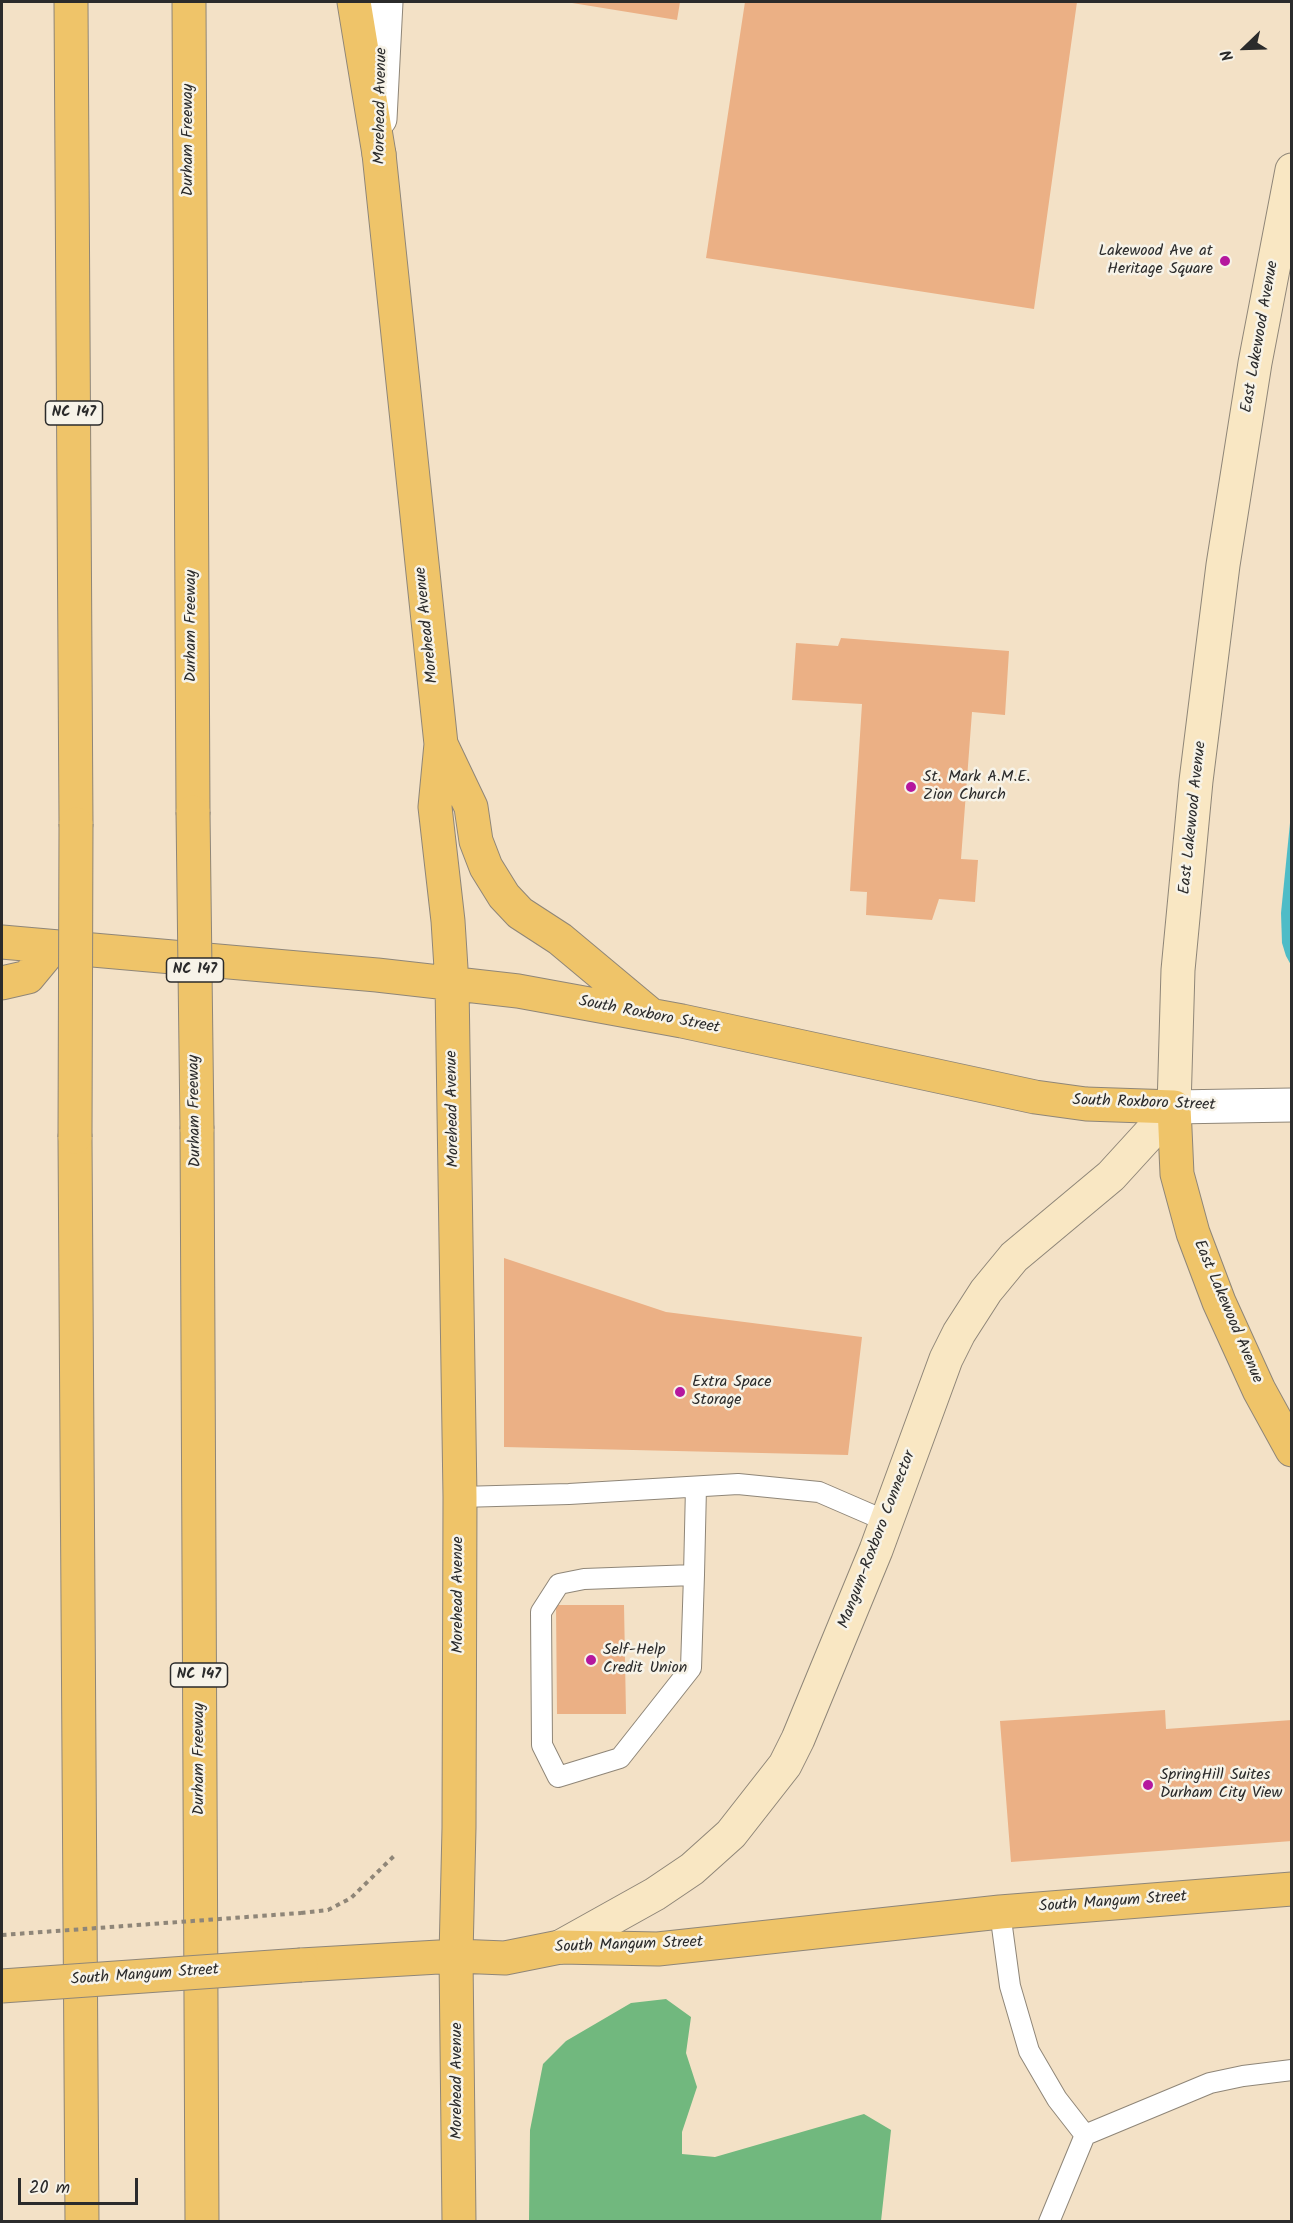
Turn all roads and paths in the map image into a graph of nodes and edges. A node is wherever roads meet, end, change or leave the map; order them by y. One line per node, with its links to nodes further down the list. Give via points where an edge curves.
1 (71, 2): 29 (main road, NC 147, bridge)
2 (189, 2): 30 (main road, Durham Freeway / NC 147, bridge)
3 (354, 2): 5 (main road)
4 (386, 2): 5 (street, Morehead Avenue)
5 (379, 154): 7 (main road, Morehead Avenue)
6 (1292, 170): 14 (main road, East Lakewood Avenue, via 1255,363 1223,565 1178,970)
7 (441, 744): 11 (main road, Morehead Avenue, via 435,807); 12 (main road, via 471,807 476,841 486,867 504,896 520,913 560,939)
8 (2, 942): 9 (main road, South Roxboro Street)
9 (52, 948): 10 (main road, via 28,977); 11 (main road, South Roxboro Street)
10 (2, 983)
11 (452, 984): 12 (main road, South Roxboro Street, via 518,991); 17 (main road, Morehead Avenue)
12 (653, 1016): 14 (main road, South Roxboro Street, via 1035,1097 1086,1104)
13 (1292, 1105): 14 (street, South Roxboro Street)
14 (1174, 1107): 15 (main road, East Lakewood Avenue, via 1177,1174 1193,1233 1219,1302); 18 (main road, Mangum-Roxboro Connector, via 1128,1159 1014,1257 986,1291 946,1359)
15 (1292, 1449)
16 (696, 1487): 17 (lane); 18 (lane, via 738,1485 819,1492); 19 (lane)
17 (460, 1497): 25 (main road, Morehead Avenue)
18 (886, 1521): 24 (main road, Mangum-Roxboro Connector, via 785,1765 731,1834 692,1869)
19 (694, 1575): 19 (lane, via 691,1668 620,1758 558,1777 542,1745 541,1612 559,1584)
20 (395, 1855): 23 (path, bridge, via 351,1898 328,1910)
21 (1292, 1889): 22 (main road, South Mangum Street)
22 (1000, 1912): 24 (main road, South Mangum Street, via 658,1949); 28 (lane, via 1011,1986 1029,2051)
23 (2, 1935)
24 (560, 1947): 25 (main road, South Mangum Street, via 505,1958)
25 (456, 1956): 26 (main road, South Mangum Street, bridge); 31 (main road, Morehead Avenue)
26 (2, 1986)
27 (1292, 2070): 28 (lane, via 1210,2083)
28 (1084, 2135): 32 (lane)
29 (82, 2222)
30 (202, 2222)
31 (459, 2222)
32 (1049, 2222)

